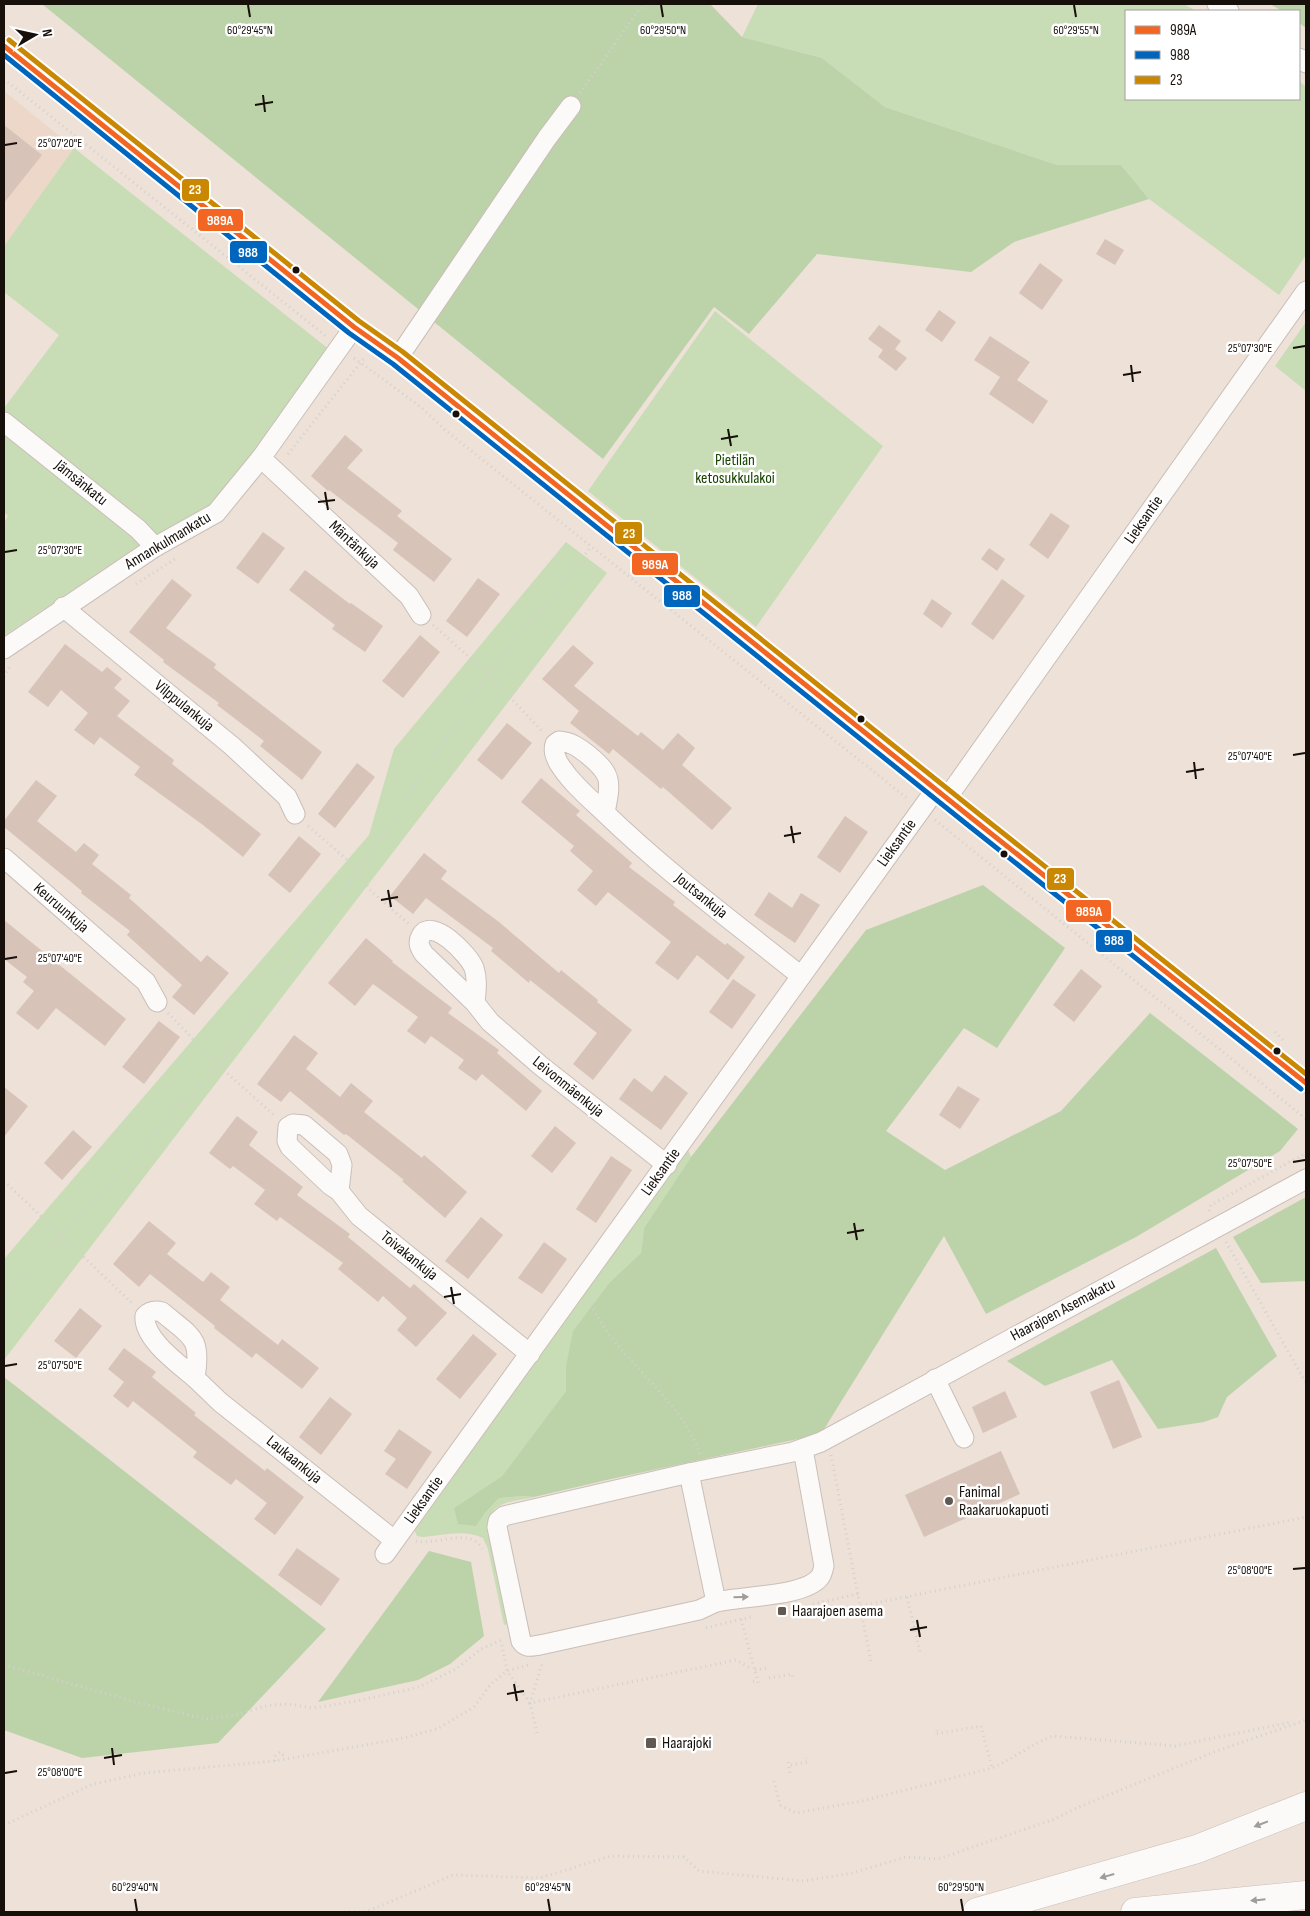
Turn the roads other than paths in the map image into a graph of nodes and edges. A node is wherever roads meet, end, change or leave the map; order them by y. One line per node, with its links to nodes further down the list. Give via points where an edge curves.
1 (4, 46): 4 (street)
2 (571, 106): 5 (street)
3 (1306, 291): 12 (street, Lieksantie)
4 (354, 327): 5 (street); 7 (street, Annankulmankatu)
5 (398, 358): 12 (street)
6 (4, 422): 8 (street, Jämsänkatu, via 138,529)
7 (261, 458): 8 (street, Annankulmankatu, via 216,512); 10 (street, Mäntänkuja, via 409,596)
8 (155, 547): 9 (street, Annankulmankatu)
9 (63, 607): 11 (street, Annankulmankatu); 14 (street, Vilppulankuja, via 232,746 287,796)
10 (421, 615)
11 (4, 649)
12 (942, 793): 16 (street, Lieksantie, via 921,810); 19 (street)
13 (605, 812): 13 (street, Joutsankuja, via 609,785 602,766 572,744 555,744 553,750 559,764); 16 (street, Joutsankuja, via 653,858)
14 (294, 814)
15 (4, 858): 17 (street, Keuruunkuja, via 146,982)
16 (801, 976): 20 (street, Lieksantie)
17 (157, 1002)
18 (475, 1003): 18 (street, Leivonmäenkuja, via 424,954 419,940 426,930 442,934 467,955 476,980); 20 (street, Leivonmäenkuja, via 490,1022 541,1066)
19 (1306, 1083)
20 (667, 1165): 23 (street, Lieksantie)
21 (1306, 1179): 25 (street, Haarajoen Asemakatu)
22 (339, 1191): 22 (street, Toivakankuja, via 290,1146 288,1127 304,1125 338,1154 342,1165); 23 (street, Toivakankuja, via 359,1216)
23 (530, 1354): 29 (street, Lieksantie)
24 (195, 1378): 24 (street, Laukaankuja, via 150,1335 145,1316 152,1311 162,1312 193,1338 198,1353); 29 (street, Laukaankuja)
25 (935, 1379): 26 (street); 27 (street, Haarajoen Asemakatu)
26 (964, 1438)
27 (803, 1449): 28 (street, Haarajoen Asemakatu); 30 (street, one-way to 27, via 805,1587 819,1578 824,1566)
28 (697, 1472): 30 (street); 30 (street, Haarajoen Asemakatu, via 504,1516 497,1527 524,1646 699,1610)
29 (389, 1547)
30 (716, 1602)
31 (1306, 1806): 33 (highway, one-way to 33, via 1197,1849)
32 (1306, 1895): 34 (highway, one-way to 34)
33 (977, 1912)
34 (1135, 1912)

